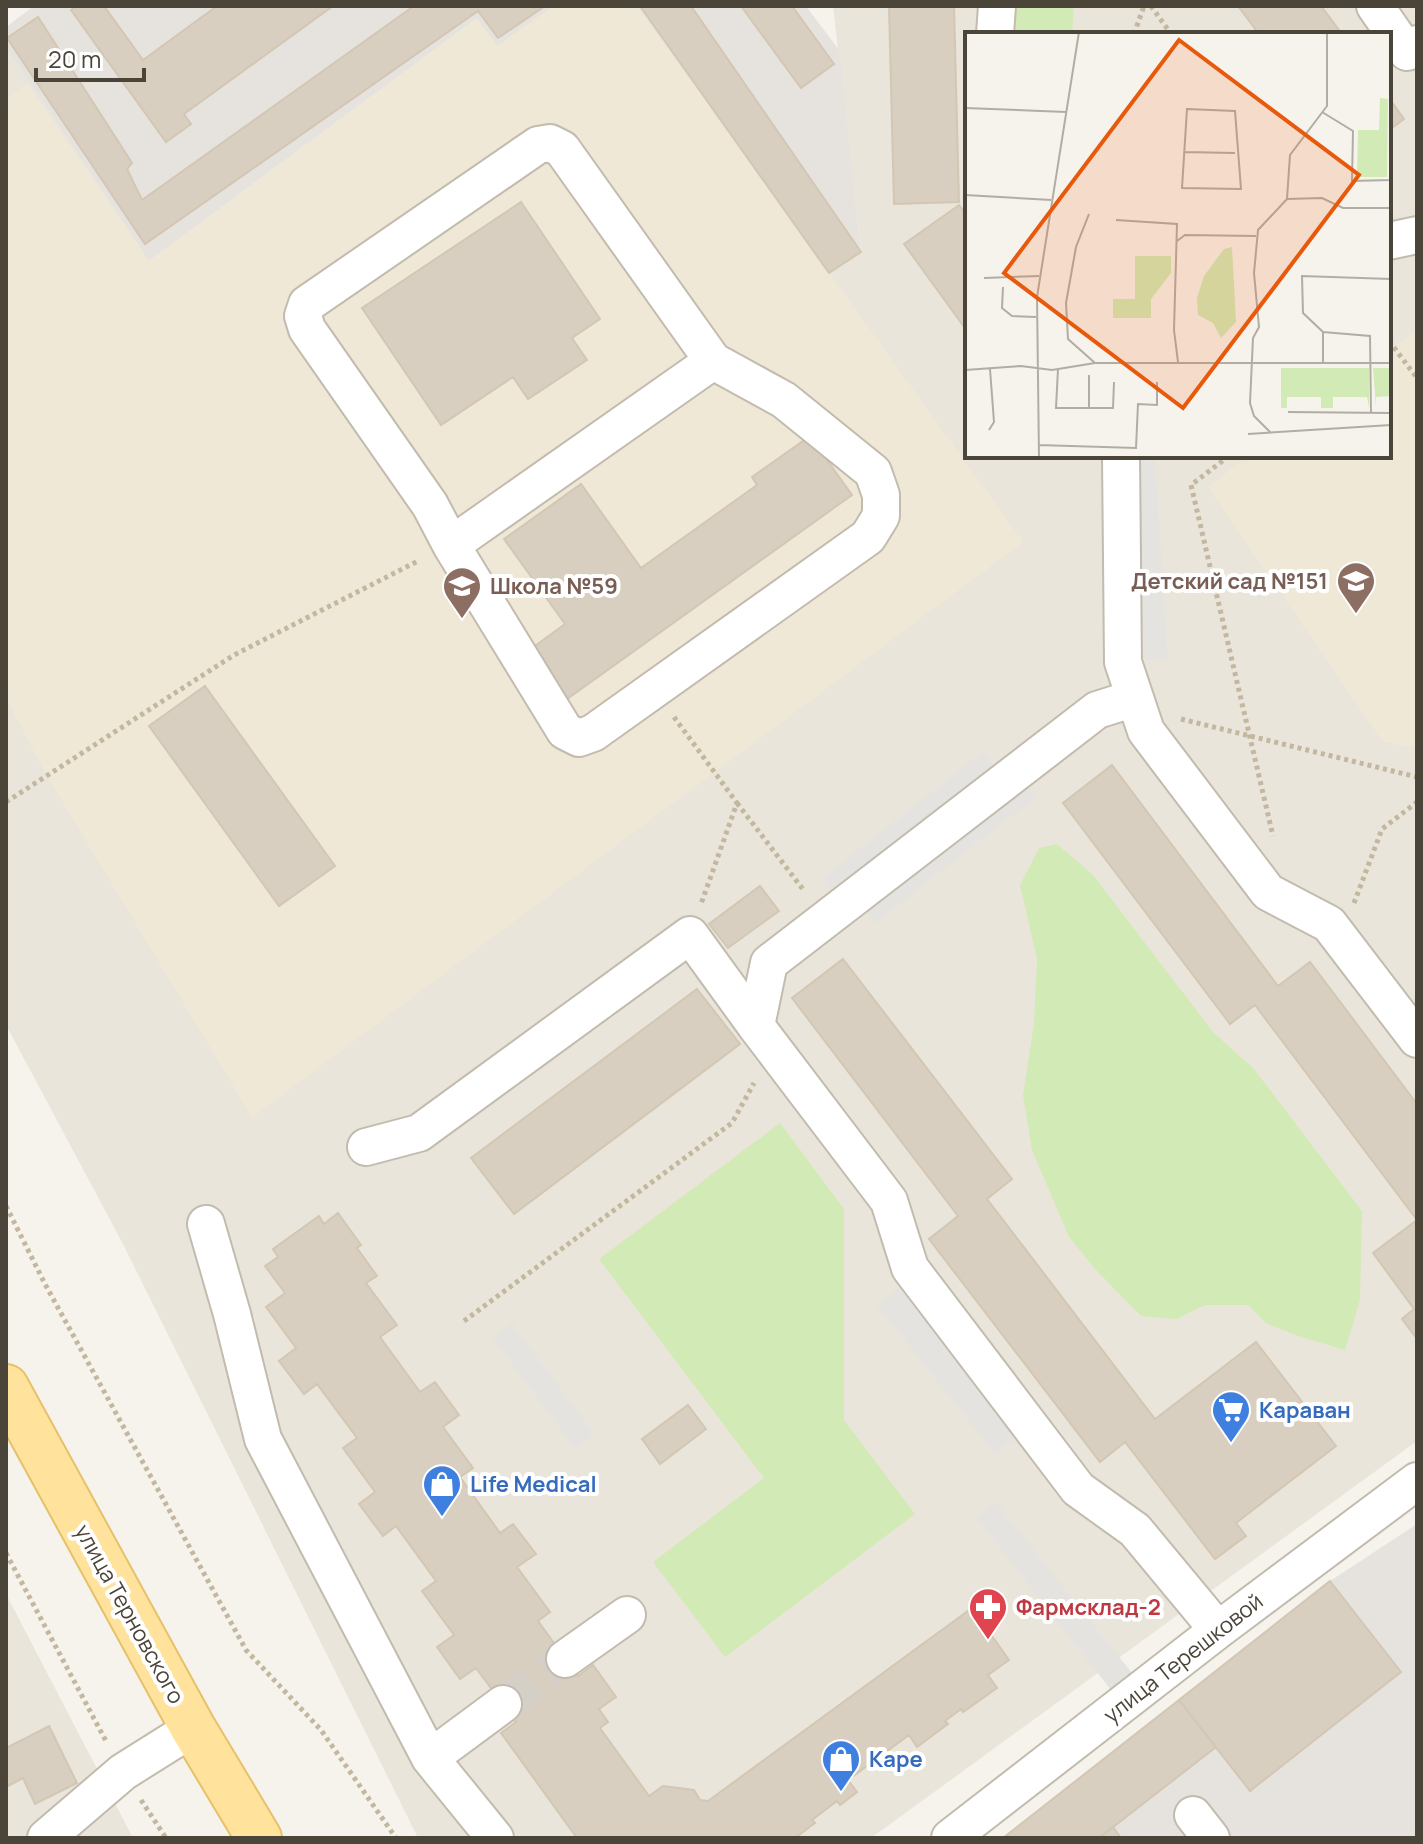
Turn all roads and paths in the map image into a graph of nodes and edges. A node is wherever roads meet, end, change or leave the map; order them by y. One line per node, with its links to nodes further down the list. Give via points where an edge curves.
1 (997, 6): 5 (street)
2 (1144, 6): 6 (path)
3 (1151, 6): 7 (path)
4 (1375, 6): 8 (street, via 1407,52)
5 (995, 32)
6 (1135, 32)
7 (1170, 32)
8 (1417, 44)
9 (1417, 235): 10 (street)
10 (1391, 241)
11 (1391, 344): 13 (path)
12 (713, 361): 16 (street); 16 (street, via 562,149 550,143 538,145 307,304 307,329 430,505); 17 (street, via 784,400 873,472 881,516 868,537)
13 (1417, 378)
14 (1121, 458): 18 (street, via 1123,662)
15 (1226, 458): 19 (path, via 1191,485)
16 (451, 545): 17 (street, via 565,731 579,738 593,733); 21 (path, via 234,655)
17 (655, 690): 23 (path)
18 (1137, 703): 19 (path); 25 (street, via 1097,710); 26 (street, via 1146,731 1268,892)
19 (1250, 736): 20 (path); 24 (path)
20 (1417, 777)
21 (6, 802)
22 (1417, 802): 26 (path, via 1382,829 1356,901)
23 (737, 803): 25 (path); 27 (path)
24 (1275, 842)
25 (825, 919): 28 (street, via 769,963)
26 (1329, 924): 29 (street)
27 (690, 935): 28 (street); 30 (street, via 419,1133)
28 (764, 1037): 33 (path, via 732,1123); 38 (street, via 889,1201 910,1268 1078,1489 1135,1530)
29 (1417, 1039)
30 (366, 1147)
31 (6, 1206): 47 (path, via 246,1650 321,1730)
32 (206, 1224): 42 (street, via 263,1439)
33 (464, 1321)
34 (6, 1387): 41 (main road, улица Терновского)
35 (1417, 1481): 38 (street, улица Терешковой)
36 (6, 1553): 43 (path)
37 (627, 1615): 39 (street)
38 (1218, 1630): 49 (street, улица Терешковой)
39 (565, 1659)
40 (503, 1704): 42 (street)
41 (193, 1728): 43 (street); 46 (main road, улица Терновского)
42 (430, 1758): 48 (street)
43 (123, 1772): 44 (street); 45 (path)
44 (46, 1838)
45 (166, 1838)
46 (259, 1838)
47 (396, 1838)
48 (495, 1838)
49 (950, 1838)

